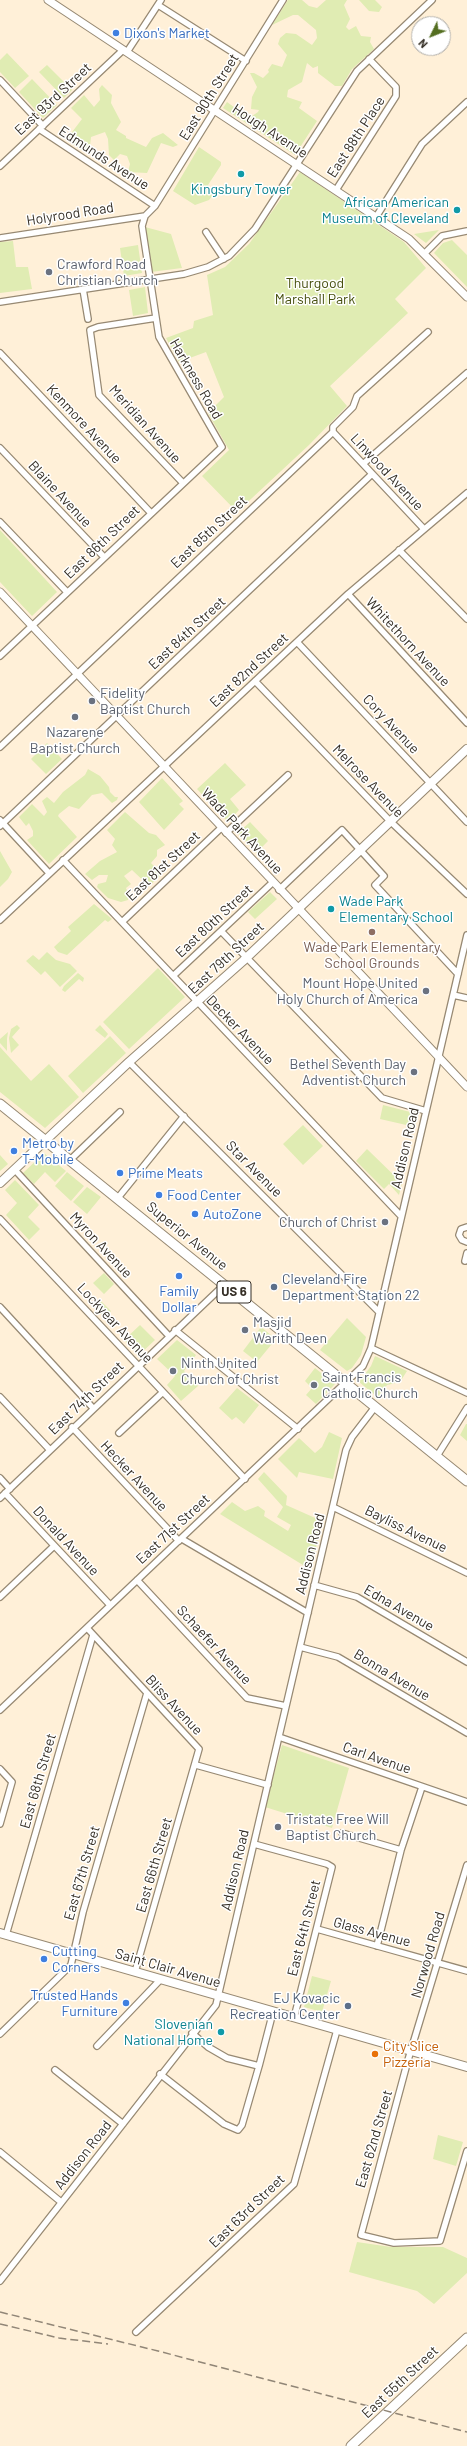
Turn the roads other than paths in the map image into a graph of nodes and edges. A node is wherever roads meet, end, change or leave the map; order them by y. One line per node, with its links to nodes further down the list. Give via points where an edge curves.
1 (48, 0): 5 (street, Hough Avenue)
2 (283, 0): 7 (street, East 90th Street)
3 (432, 0): 6 (street)
4 (160, 2): 5 (street, East 93rd Street); 7 (street)
5 (125, 51): 10 (street, Hough Avenue); 11 (street, East 93rd Street)
6 (369, 59): 12 (street, via 357,72); 14 (street, East 88th Place, via 396,87 396,96)
7 (246, 62): 10 (street, East 90th Street)
8 (0, 80): 11 (street, Edmunds Avenue)
9 (467, 102): 17 (street, via 422,144)
10 (215, 110): 12 (street, Hough Avenue); 15 (street, East 90th Street)
11 (41, 127): 13 (street, East 93rd Street); 15 (street, Edmunds Avenue)
12 (297, 164): 14 (street, Hough Avenue); 22 (street, via 252,234)
13 (0, 166)
14 (336, 190): 17 (street, Hough Avenue)
15 (155, 206): 16 (street)
16 (145, 216): 20 (street, Holyrood Road); 23 (street, Harkness Road, via 142,226)
17 (376, 217): 21 (street, Hough Avenue, via 409,238)
18 (467, 231): 21 (street, via 442,236)
19 (206, 232): 22 (street)
20 (0, 238)
21 (425, 253): 25 (street, Hough Avenue)
22 (224, 259): 23 (street, via 196,272)
23 (149, 280): 24 (street); 27 (street, Harkness Road)
24 (83, 289): 26 (street); 28 (street)
25 (467, 297)
26 (0, 302)
27 (156, 318): 33 (street, Harkness Road, via 159,337); 37 (street, Meridian Avenue, via 90,330 99,395)
28 (88, 319)
29 (428, 332): 32 (street, East 85th Street, via 357,396 353,407 332,426)
30 (0, 353): 39 (street, Kenmore Avenue)
31 (467, 374): 35 (street)
32 (333, 432): 35 (street, Linwood Avenue); 51 (street, East 85th Street)
33 (222, 447): 37 (street, East 86th Street)
34 (0, 448): 43 (street, Blaine Avenue)
35 (363, 464): 36 (street, Linwood Avenue)
36 (372, 474): 41 (street, Linwood Avenue); 53 (street, East 84th Street)
37 (182, 482): 39 (street, East 86th Street)
38 (467, 493): 41 (street, East 82nd Street)
39 (150, 512): 43 (street, East 86th Street)
40 (0, 522): 45 (street)
41 (424, 529): 42 (street, East 82nd Street)
42 (399, 550): 46 (street, East 82nd Street); 47 (street)
43 (104, 557): 45 (street, East 86th Street)
44 (0, 592): 48 (street, Wade Park Avenue)
45 (67, 592): 48 (street, East 86th Street)
46 (348, 594): 49 (street, East 82nd Street); 54 (street, Whitethorn Avenue)
47 (466, 617)
48 (31, 627): 50 (street, East 86th Street); 51 (street, Wade Park Avenue)
49 (297, 642): 52 (street, East 82nd Street); 59 (street, Cory Avenue)
50 (0, 656)
51 (77, 674): 53 (street, Wade Park Avenue); 55 (street, East 85th Street)
52 (255, 681): 57 (street, East 82nd Street); 60 (street, Melrose Avenue)
53 (116, 717): 57 (street, Wade Park Avenue); 62 (street, East 84th Street)
54 (467, 723)
55 (0, 747)
56 (467, 749): 59 (main road, East 79th Street)
57 (163, 766): 63 (street, Wade Park Avenue); 65 (street, East 82nd Street)
58 (288, 775): 63 (street, East 81st Street)
59 (430, 782): 60 (main road, East 79th Street); 61 (street, Cory Avenue)
60 (390, 821): 64 (main road, East 79th Street); 69 (street, Melrose Avenue)
61 (467, 822)
62 (1, 823): 66 (street)
63 (224, 831): 67 (street, Wade Park Avenue); 72 (street, East 81st Street)
64 (360, 850): 68 (street, via 342,830); 70 (main road, East 79th Street); 76 (street, via 384,876 375,884)
65 (63, 860): 66 (street, East 82nd Street); 72 (street, Decker Avenue)
66 (49, 873): 71 (street, East 82nd Street)
67 (272, 882): 68 (street, Wade Park Avenue); 73 (street, East 80th Street)
68 (279, 890): 70 (street, Wade Park Avenue)
69 (467, 894)
70 (298, 909): 75 (main road, East 79th Street); 81 (street, Wade Park Avenue)
71 (0, 920)
72 (122, 922): 77 (street, Decker Avenue)
73 (221, 931): 75 (street); 77 (street, East 80th Street)
74 (467, 935): 76 (street, Addison Road)
75 (246, 958): 80 (main road, East 79th Street); 85 (street, via 382,1098)
76 (458, 974): 78 (street, Addison Road)
77 (173, 976): 80 (street, Decker Avenue)
78 (453, 995): 79 (street); 81 (street, Addison Road)
79 (467, 998)
80 (198, 1003): 82 (main road, East 79th Street); 93 (street, Decker Avenue)
81 (438, 1055): 83 (street, Wade Park Avenue); 85 (street, Addison Road)
82 (129, 1062): 87 (street, Star Avenue); 88 (main road, East 79th Street)
83 (467, 1087)
84 (0, 1104): 88 (main road, Superior Avenue / US 6)
85 (426, 1111): 93 (street, Addison Road)
86 (120, 1112): 89 (street)
87 (184, 1116): 92 (street); 101 (street, Star Avenue)
88 (45, 1141): 89 (main road, Superior Avenue / US 6); 90 (main road, East 79th Street)
89 (69, 1161): 92 (main road, Superior Avenue / US 6)
90 (15, 1170): 91 (main road, East 79th Street); 103 (street, Myron Avenue)
91 (0, 1183)
92 (117, 1199): 99 (main road, Superior Avenue / US 6)
93 (401, 1216): 101 (street, Addison Road)
94 (0, 1219): 105 (street, Lockyear Avenue)
95 (467, 1227): 96 (street, via 461,1229 459,1235)
96 (467, 1242)
97 (467, 1253): 98 (street)
98 (465, 1261)
99 (225, 1284): 102 (street, East 74th Street); 107 (main road, Superior Avenue / US 6)
100 (0, 1307): 112 (street)
101 (378, 1311): 104 (street, Addison Road)
102 (175, 1330): 103 (street, East 74th Street); 115 (street)
103 (169, 1336): 105 (street, East 74th Street)
104 (371, 1348): 106 (street, Addison Road); 109 (street)
105 (138, 1365): 108 (street, Lockyear Avenue); 112 (street, East 74th Street)
106 (363, 1366): 107 (street, East 71st Street)
107 (346, 1382): 111 (main road, Superior Avenue / US 6); 115 (street, East 71st Street)
108 (163, 1392): 116 (street); 120 (street, Lockyear Avenue)
109 (467, 1392)
110 (0, 1397): 117 (street)
111 (375, 1407): 118 (main road, Superior Avenue / US 6); 125 (street, Addison Road, via 352,1437 346,1450)
112 (93, 1408): 114 (street, East 74th Street)
113 (467, 1408): 118 (street)
114 (72, 1427): 117 (street, East 74th Street); 126 (street, Hecker Avenue)
115 (298, 1429): 120 (street, East 71st Street)
116 (119, 1433)
117 (50, 1450): 122 (street, East 74th Street)
118 (437, 1456): 121 (main road, Superior Avenue / US 6)
119 (0, 1478): 122 (street)
120 (245, 1479): 126 (street, East 71st Street)
121 (467, 1481)
122 (10, 1489): 123 (street, East 74th Street)
123 (5, 1493): 124 (street, East 74th Street); 127 (street, Donald Avenue)
124 (0, 1498)
125 (334, 1507): 128 (street, Bayliss Avenue); 130 (street, Addison Road)
126 (180, 1540): 129 (street, East 71st Street); 133 (street, Hecker Avenue)
127 (54, 1546): 131 (street); 132 (street, Donald Avenue)
128 (467, 1573)
129 (137, 1580): 132 (street, East 71st Street); 139 (street, Schaefer Avenue, via 247,1698)
130 (314, 1585): 133 (street, Addison Road); 137 (street, Edna Avenue, via 357,1597)
131 (0, 1597)
132 (110, 1605): 134 (street, East 71st Street)
133 (308, 1612): 136 (street, Addison Road)
134 (87, 1628): 135 (street, Bliss Avenue); 140 (street, East 71st Street)
135 (93, 1635): 138 (street, Bliss Avenue); 154 (street, East 68th Street)
136 (300, 1647): 139 (street, Addison Road); 141 (street, Bonna Avenue, via 338,1657)
137 (467, 1662)
138 (147, 1693): 143 (street, Bliss Avenue, via 199,1749); 156 (street, East 67th Street, via 83,1912)
139 (286, 1706): 142 (street, Addison Road)
140 (0, 1710)
141 (467, 1733)
142 (279, 1737): 145 (street, Addison Road); 146 (street, Carl Avenue)
143 (196, 1765): 145 (street); 159 (street, East 66th Street)
144 (0, 1769): 148 (street, via 12,1782)
145 (268, 1785): 150 (street, Addison Road)
146 (422, 1787): 147 (street, Carl Avenue); 151 (street)
147 (467, 1802)
148 (0, 1824)
149 (342, 1833): 151 (street)
150 (254, 1844): 153 (street, East 64th Street, via 332,1867); 161 (street, Addison Road)
151 (401, 1850): 155 (street)
152 (467, 1865): 157 (street, Norwood Road)
153 (317, 1929): 155 (street, Glass Avenue); 163 (street, East 64th Street)
154 (3, 1934): 156 (main road, Saint Clair Avenue)
155 (377, 1946): 157 (street, Glass Avenue)
156 (75, 1955): 159 (main road, Saint Clair Avenue); 165 (street, East 67th Street, via 71,1965)
157 (439, 1962): 158 (street, Glass Avenue); 168 (street, Norwood Road)
158 (467, 1971)
159 (135, 1972): 160 (main road, Saint Clair Avenue)
160 (161, 1980): 161 (main road, Saint Clair Avenue); 167 (street)
161 (219, 1996): 162 (main road, Saint Clair Avenue); 166 (street, Addison Road, via 216,2005)
162 (273, 2012): 163 (main road, Saint Clair Avenue); 169 (street)
163 (294, 2018): 164 (main road, Saint Clair Avenue)
164 (337, 2030): 168 (main road, Saint Clair Avenue); 179 (street, East 63rd Street, via 294,2184)
165 (0, 2034)
166 (192, 2034): 169 (street, via 227,2058); 172 (street, Addison Road)
167 (97, 2046)
168 (412, 2052): 170 (main road, Saint Clair Avenue); 176 (street, East 62nd Street, via 360,2232 365,2237 389,2243 440,2241)
169 (259, 2066): 172 (street, via 242,2125 238,2130 232,2129)
170 (467, 2067)
171 (55, 2070): 173 (street)
172 (160, 2074): 173 (street, Addison Road)
173 (123, 2124): 177 (street, Addison Road)
174 (467, 2151): 176 (street)
175 (0, 2152): 177 (street)
176 (466, 2160)
177 (61, 2202): 178 (street, Addison Road)
178 (0, 2281)
179 (136, 2332)
180 (467, 2338): 181 (main road, East 55th Street)
181 (352, 2446)

